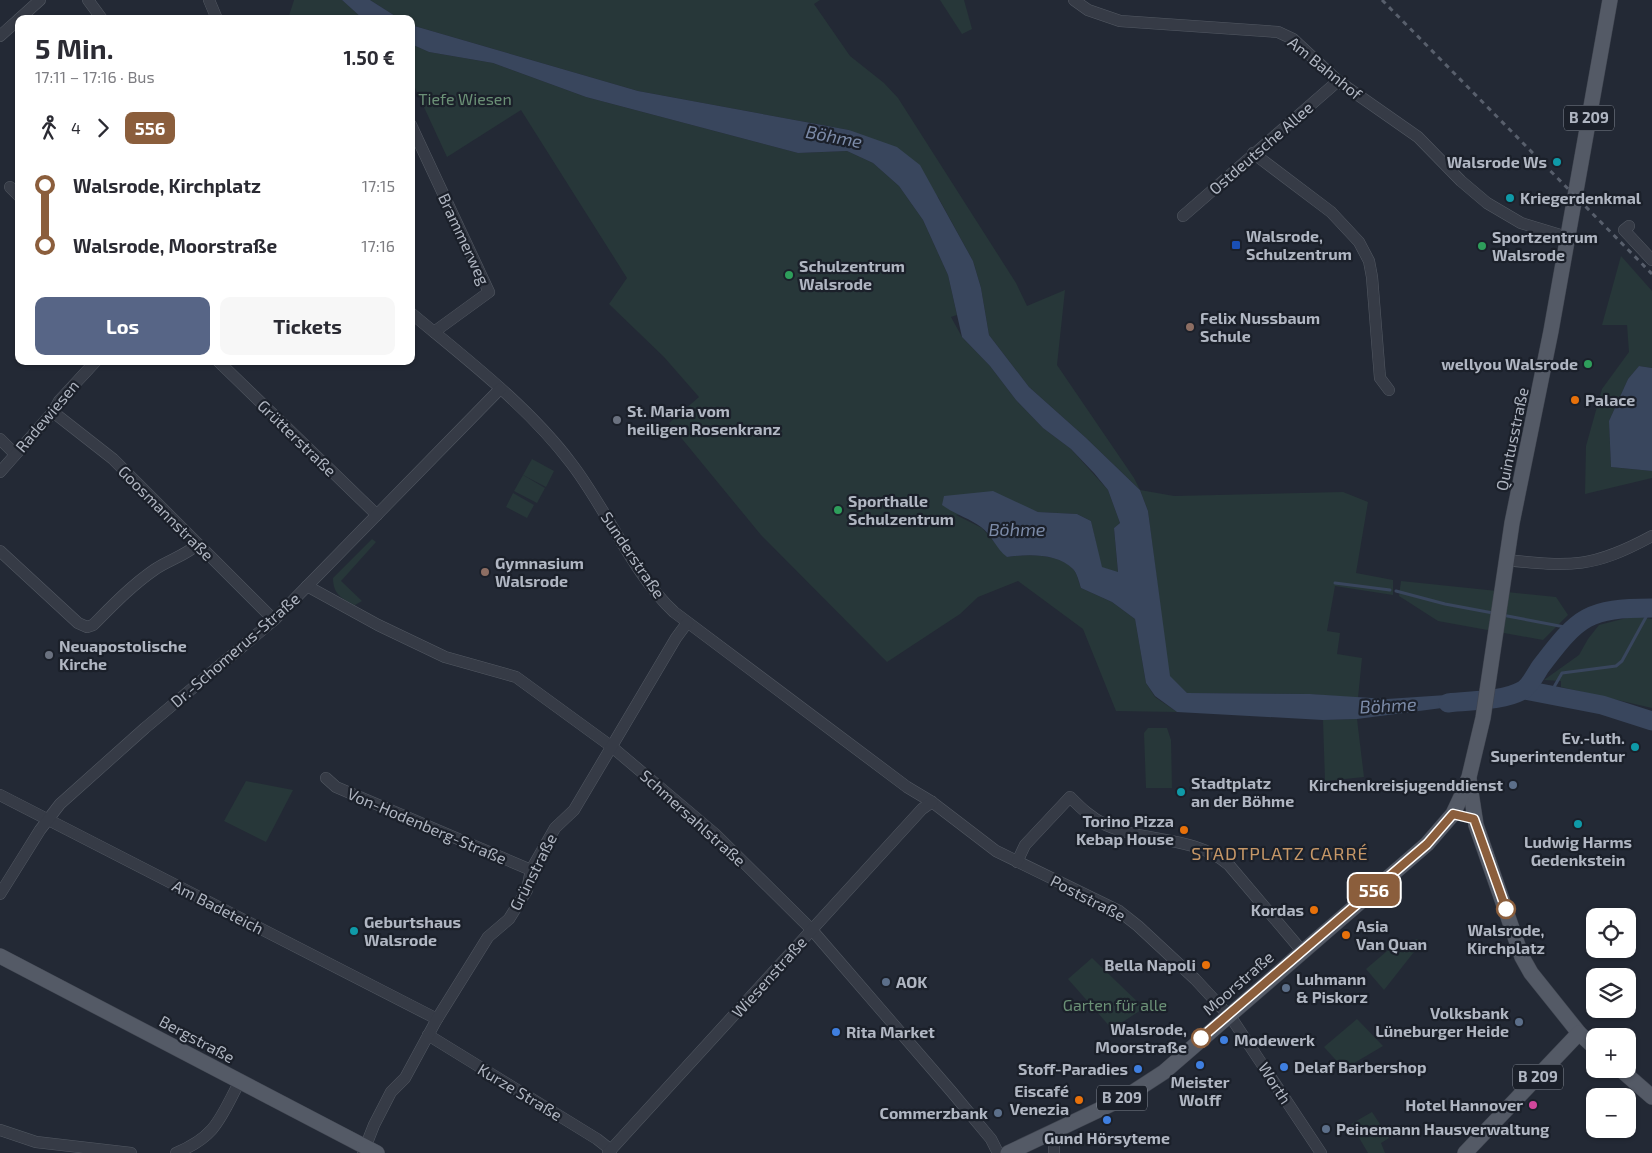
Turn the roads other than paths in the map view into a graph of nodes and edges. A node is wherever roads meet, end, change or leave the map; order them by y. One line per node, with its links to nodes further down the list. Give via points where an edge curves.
1 (40, 0): 6 (street)
2 (88, 0): 7 (street)
3 (209, 0): 8 (street)
4 (1074, 0): 11 (street, Am Bahnhof, via 1104,17 1120,21 1283,34 1293,39)
5 (1610, 0): 18 (main road, Quintusstraße / B 209)
6 (23, 15)
7 (99, 15)
8 (215, 15)
9 (15, 23): 10 (street)
10 (0, 36)
11 (1338, 81): 13 (street, Ostdeutsche Allee); 18 (street, Am Bahnhof, via 1418,137 1472,191 1500,212 1521,223)
12 (415, 133): 21 (street, Brammerweg, via 489,292)
13 (1254, 153): 16 (street, Ostdeutsche Allee); 25 (street, via 1331,212 1360,242 1372,277 1380,378)
14 (10, 187): 15 (street)
15 (15, 192)
16 (1182, 216)
17 (1629, 226): 19 (street, via 1624,230)
18 (1567, 237): 34 (main road, Quintusstraße / B 209)
19 (1652, 260)
20 (415, 316): 21 (street, Sunderstraße)
21 (434, 332): 24 (street, Sunderstraße)
22 (92, 365): 26 (street, Radewiesen, via 59,400)
23 (222, 365): 30 (street, Grütterstraße)
24 (500, 389): 30 (street, Dr.-Schomerus-Straße); 37 (street, Sunderstraße, via 556,442 662,600)
25 (1390, 390)
26 (53, 412): 28 (street, Radewiesen); 32 (street, Goosmannstraße, via 113,459)
27 (0, 439): 28 (street)
28 (15, 454): 29 (street, Radewiesen)
29 (0, 472)
30 (377, 515): 35 (street, Dr.-Schomerus-Straße)
31 (1652, 536): 34 (street, via 1610,556 1583,564)
32 (198, 544): 33 (street, via 143,578 87,627 78,623); 36 (street, Goosmannstraße)
33 (0, 551)
34 (1506, 560): 39 (main road, Quintusstraße / B 209, via 1485,707)
35 (307, 586): 36 (street, Dr.-Schomerus-Straße); 38 (street, Schmersahlstraße, via 445,657 516,677)
36 (274, 620): 45 (street, Dr.-Schomerus-Straße, via 90,776)
37 (687, 623): 38 (street, Grünstraße); 42 (street, Sunderstraße, via 907,787)
38 (612, 746): 47 (street, Grünstraße, via 574,810 556,828); 49 (street, Schmersahlstraße, via 715,834)
39 (1469, 777): 43 (main road, Moorstraße / B 209); 44 (main road, B 209)
40 (326, 778): 47 (street, Von-Hodenberg-Straße, via 336,787)
41 (0, 795): 45 (street, Am Badeteich)
42 (932, 802): 46 (street, Poststraße); 49 (street, Wiesenstraße, via 922,809)
43 (1453, 814): 44 (main road); 50 (main road, Moorstraße / B 209, via 1427,844)
44 (1474, 819): 54 (main road, B 209, via 1522,957)
45 (47, 820): 48 (street, Dr.-Schomerus-Straße); 53 (street, Am Badeteich)
46 (1017, 862): 50 (street, via 1025,845 1070,797 1087,814 1108,826 1218,855); 52 (street, Poststraße, via 1128,918)
47 (531, 870): 53 (street, Grünstraße, via 527,890 514,912 488,937)
48 (0, 894)
49 (812, 930): 63 (street, Wiesenstraße); 66 (street, Schmersahlstraße, via 951,1091)
50 (1302, 951): 52 (main road, Moorstraße / B 209)
51 (0, 956): 58 (main road, Bergstraße)
52 (1228, 1014): 61 (main road, Moorstraße / B 209, via 1164,1072 1141,1088); 69 (street, Worth)
53 (437, 1019): 55 (street, Grünstraße)
54 (1579, 1033): 56 (main road); 70 (main road, B 209)
55 (428, 1035): 62 (street, Grünstraße, via 405,1078 390,1092 374,1125); 63 (street, Kurze Straße, via 597,1139)
56 (1586, 1040)
57 (1632, 1078): 59 (main road)
58 (240, 1081): 62 (main road, Bergstraße); 65 (street, via 212,1132 196,1145)
59 (1650, 1091)
60 (0, 1130): 64 (street, via 36,1142)
61 (1050, 1132): 67 (main road, Moorstraße / B 209); 68 (street)
62 (369, 1151)
63 (609, 1151)
64 (131, 1153)
65 (176, 1153)
66 (998, 1153)
67 (1008, 1153)
68 (1054, 1153)
69 (1321, 1153)
70 (1465, 1153)

